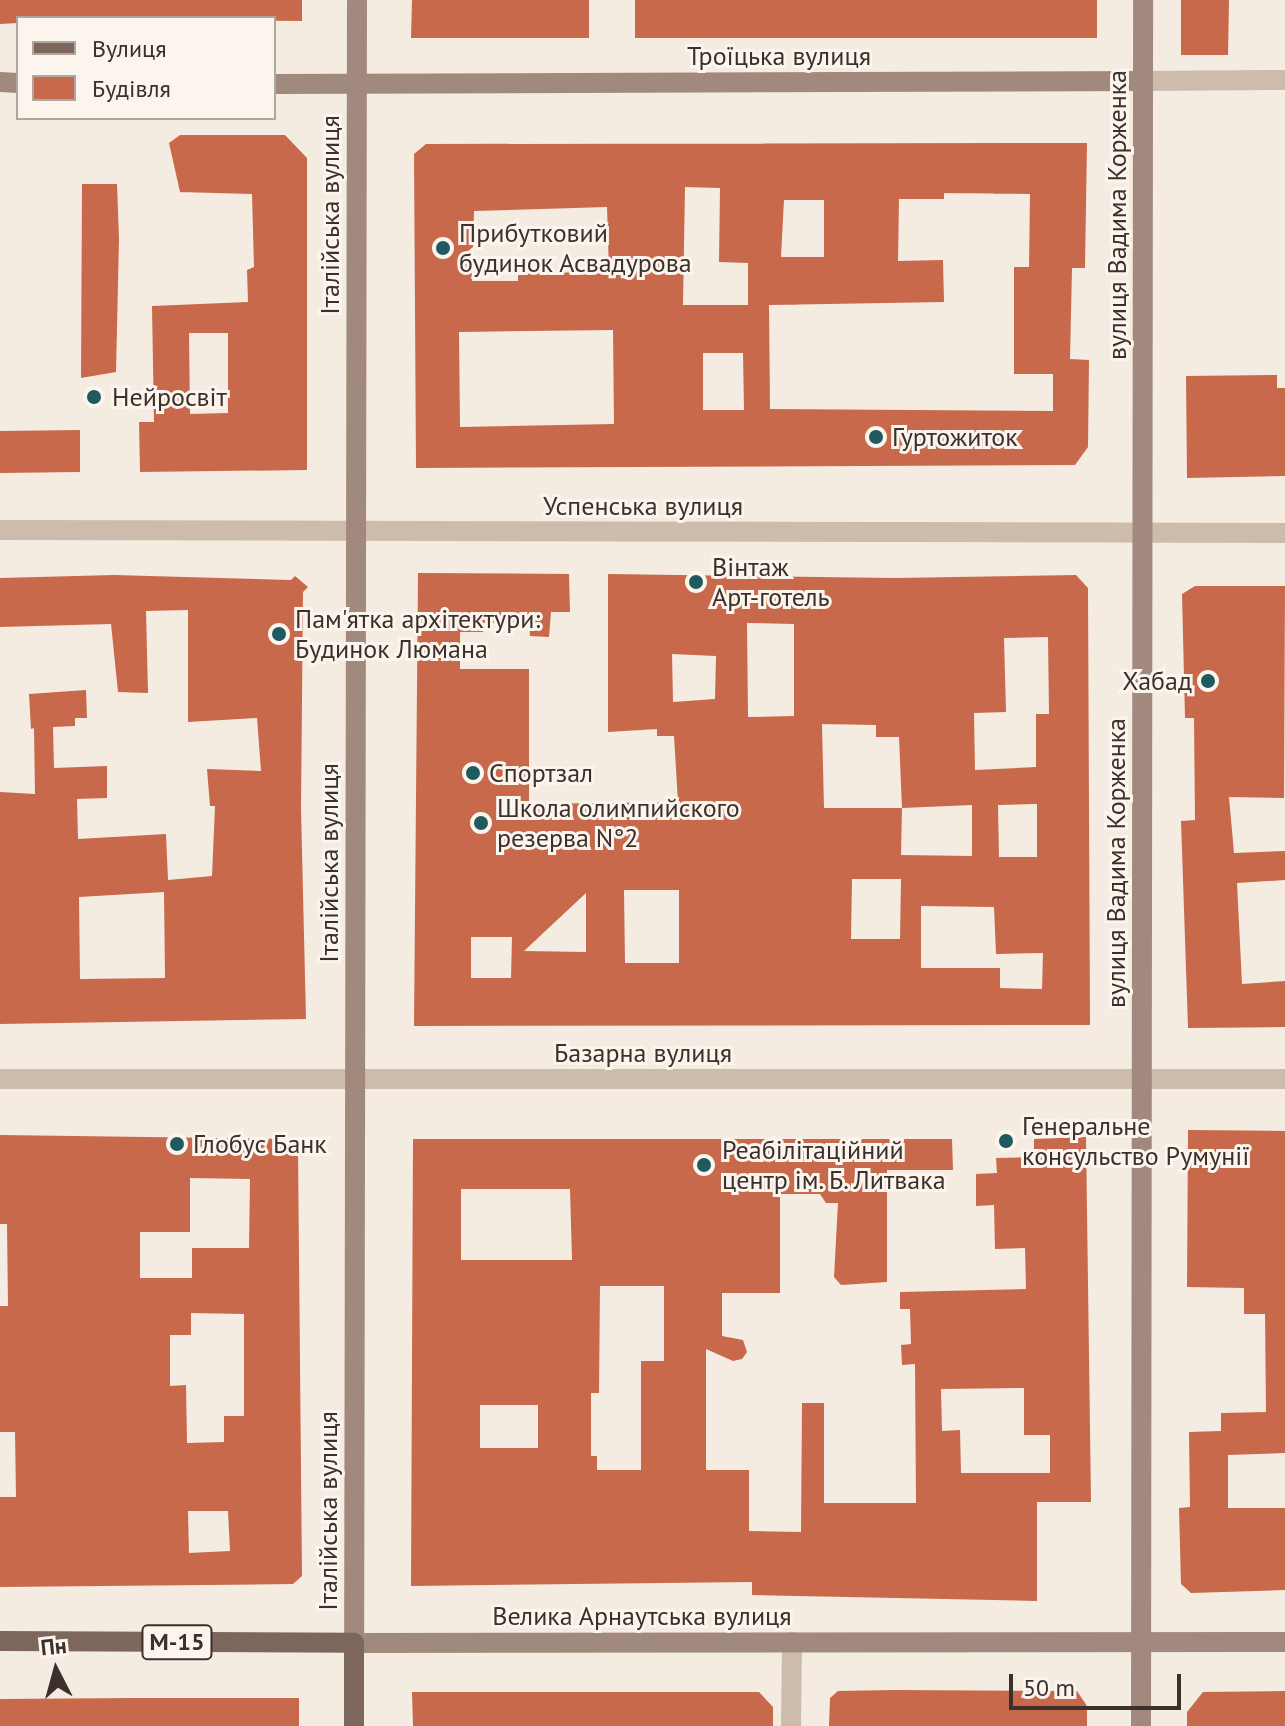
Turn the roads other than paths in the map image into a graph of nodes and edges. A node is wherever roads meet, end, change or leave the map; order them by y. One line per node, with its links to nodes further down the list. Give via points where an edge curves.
1 (357, 0): 6 (main road, Італійська вулиця)
2 (1143, 0): 4 (main road, вулиця Вадима Корженка)
3 (1285, 80): 4 (street, Троїцька вулиця)
4 (1143, 81): 6 (main road, Троїцька вулиця); 10 (main road, вулиця Вадима Корженка)
5 (276, 84): 6 (main road, Троїцька вулиця)
6 (357, 84): 8 (main road, Італійська вулиця)
7 (0, 530): 8 (street, Успенська вулиця)
8 (354, 531): 10 (street, Успенська вулиця); 11 (main road, Італійська вулиця)
9 (1285, 533): 10 (street, Успенська вулиця)
10 (1142, 534): 13 (main road, вулиця Вадима Корженка)
11 (355, 1078): 12 (street, Базарна вулиця); 13 (street, Базарна вулиця); 18 (main road, Італійська вулиця)
12 (0, 1079)
13 (1142, 1079): 14 (street, Базарна вулиця); 19 (main road, вулиця Вадима Корженка)
14 (1285, 1079)
15 (0, 1641): 18 (main road, Велика Арнаутська вулиця / М-15)
16 (792, 1642): 18 (main road, Велика Арнаутська вулиця); 19 (main road, Велика Арнаутська вулиця); 21 (street)
17 (1285, 1642): 19 (main road, Велика Арнаутська вулиця)
18 (354, 1643): 20 (main road, Італійська вулиця)
19 (1141, 1643): 22 (main road, вулиця Вадима Корженка)
20 (354, 1726)
21 (791, 1726)
22 (1141, 1726)

